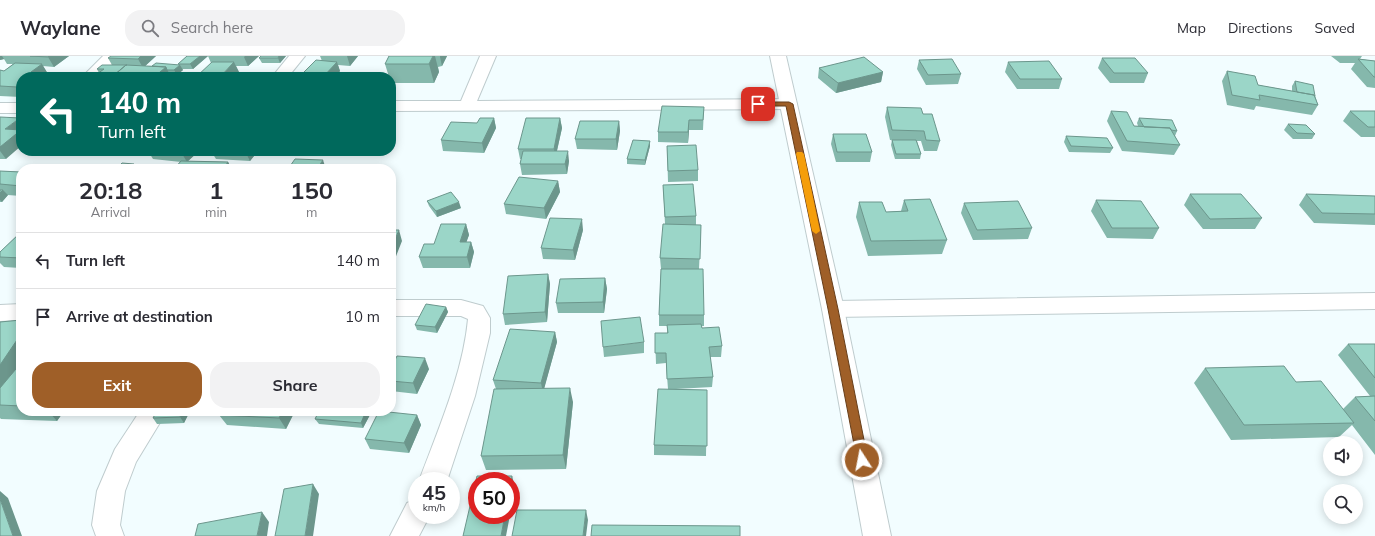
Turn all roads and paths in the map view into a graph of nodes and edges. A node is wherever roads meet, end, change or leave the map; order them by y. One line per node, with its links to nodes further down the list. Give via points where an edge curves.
1 (112, 56): 5 (street)
2 (297, 56): 6 (street)
3 (488, 56): 8 (street)
4 (778, 56): 7 (street)
5 (95, 72)
6 (284, 72)
7 (789, 104): 8 (street); 14 (street)
8 (467, 105): 9 (street)
9 (396, 106)
10 (0, 108): 11 (street)
11 (16, 108)
12 (1375, 301): 14 (street)
13 (396, 308): 18 (street, via 461,308 475,312 479,318 478,333 463,396)
14 (833, 309): 22 (street)
15 (16, 312): 16 (street)
16 (0, 313)
17 (151, 416): 20 (street, via 124,457 112,491 106,525)
18 (436, 472)
19 (410, 524): 21 (street)
20 (110, 536)
21 (404, 536)
22 (877, 536)

